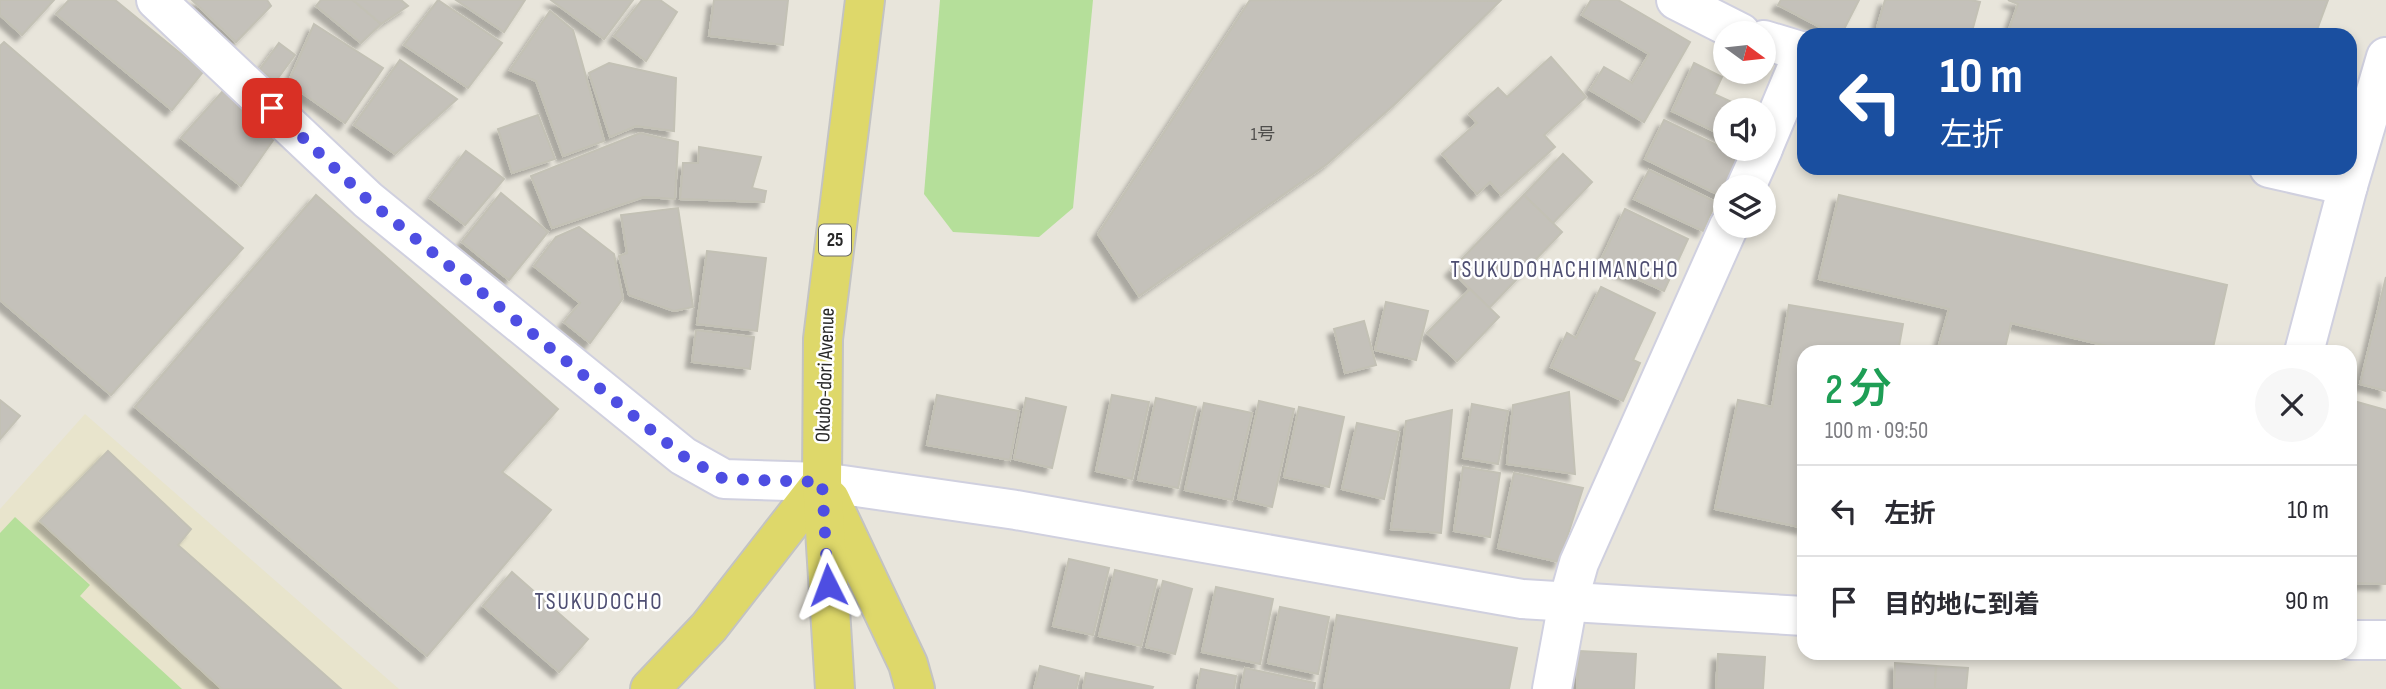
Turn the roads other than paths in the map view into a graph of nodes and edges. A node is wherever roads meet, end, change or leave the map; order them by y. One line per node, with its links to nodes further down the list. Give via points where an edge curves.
1 (156, 0): 16 (street, via 368,200 683,456 724,479)
2 (865, 0): 16 (main road, Okubo-dori Avenue / 25, via 823,339)
3 (1676, 0): 4 (street)
4 (1717, 21)
5 (1776, 43): 6 (street)
6 (1797, 49)
7 (2386, 57): 10 (street)
8 (1797, 67): 9 (street)
9 (1776, 117)
10 (2357, 155)
11 (2300, 175): 13 (street)
12 (2351, 175): 13 (street)
13 (2348, 186): 15 (street)
14 (1723, 238): 17 (street, via 1579,564)
15 (2306, 345)
16 (822, 482): 17 (street, via 1016,509 1522,599); 21 (main road, via 709,627); 22 (main road, 25); 23 (main road, 25, via 908,664)
17 (1568, 602): 18 (street); 24 (street)
18 (1797, 616)
19 (2357, 640): 20 (street)
20 (2386, 640)
21 (650, 689)
22 (835, 689)
23 (915, 689)
24 (1552, 689)

